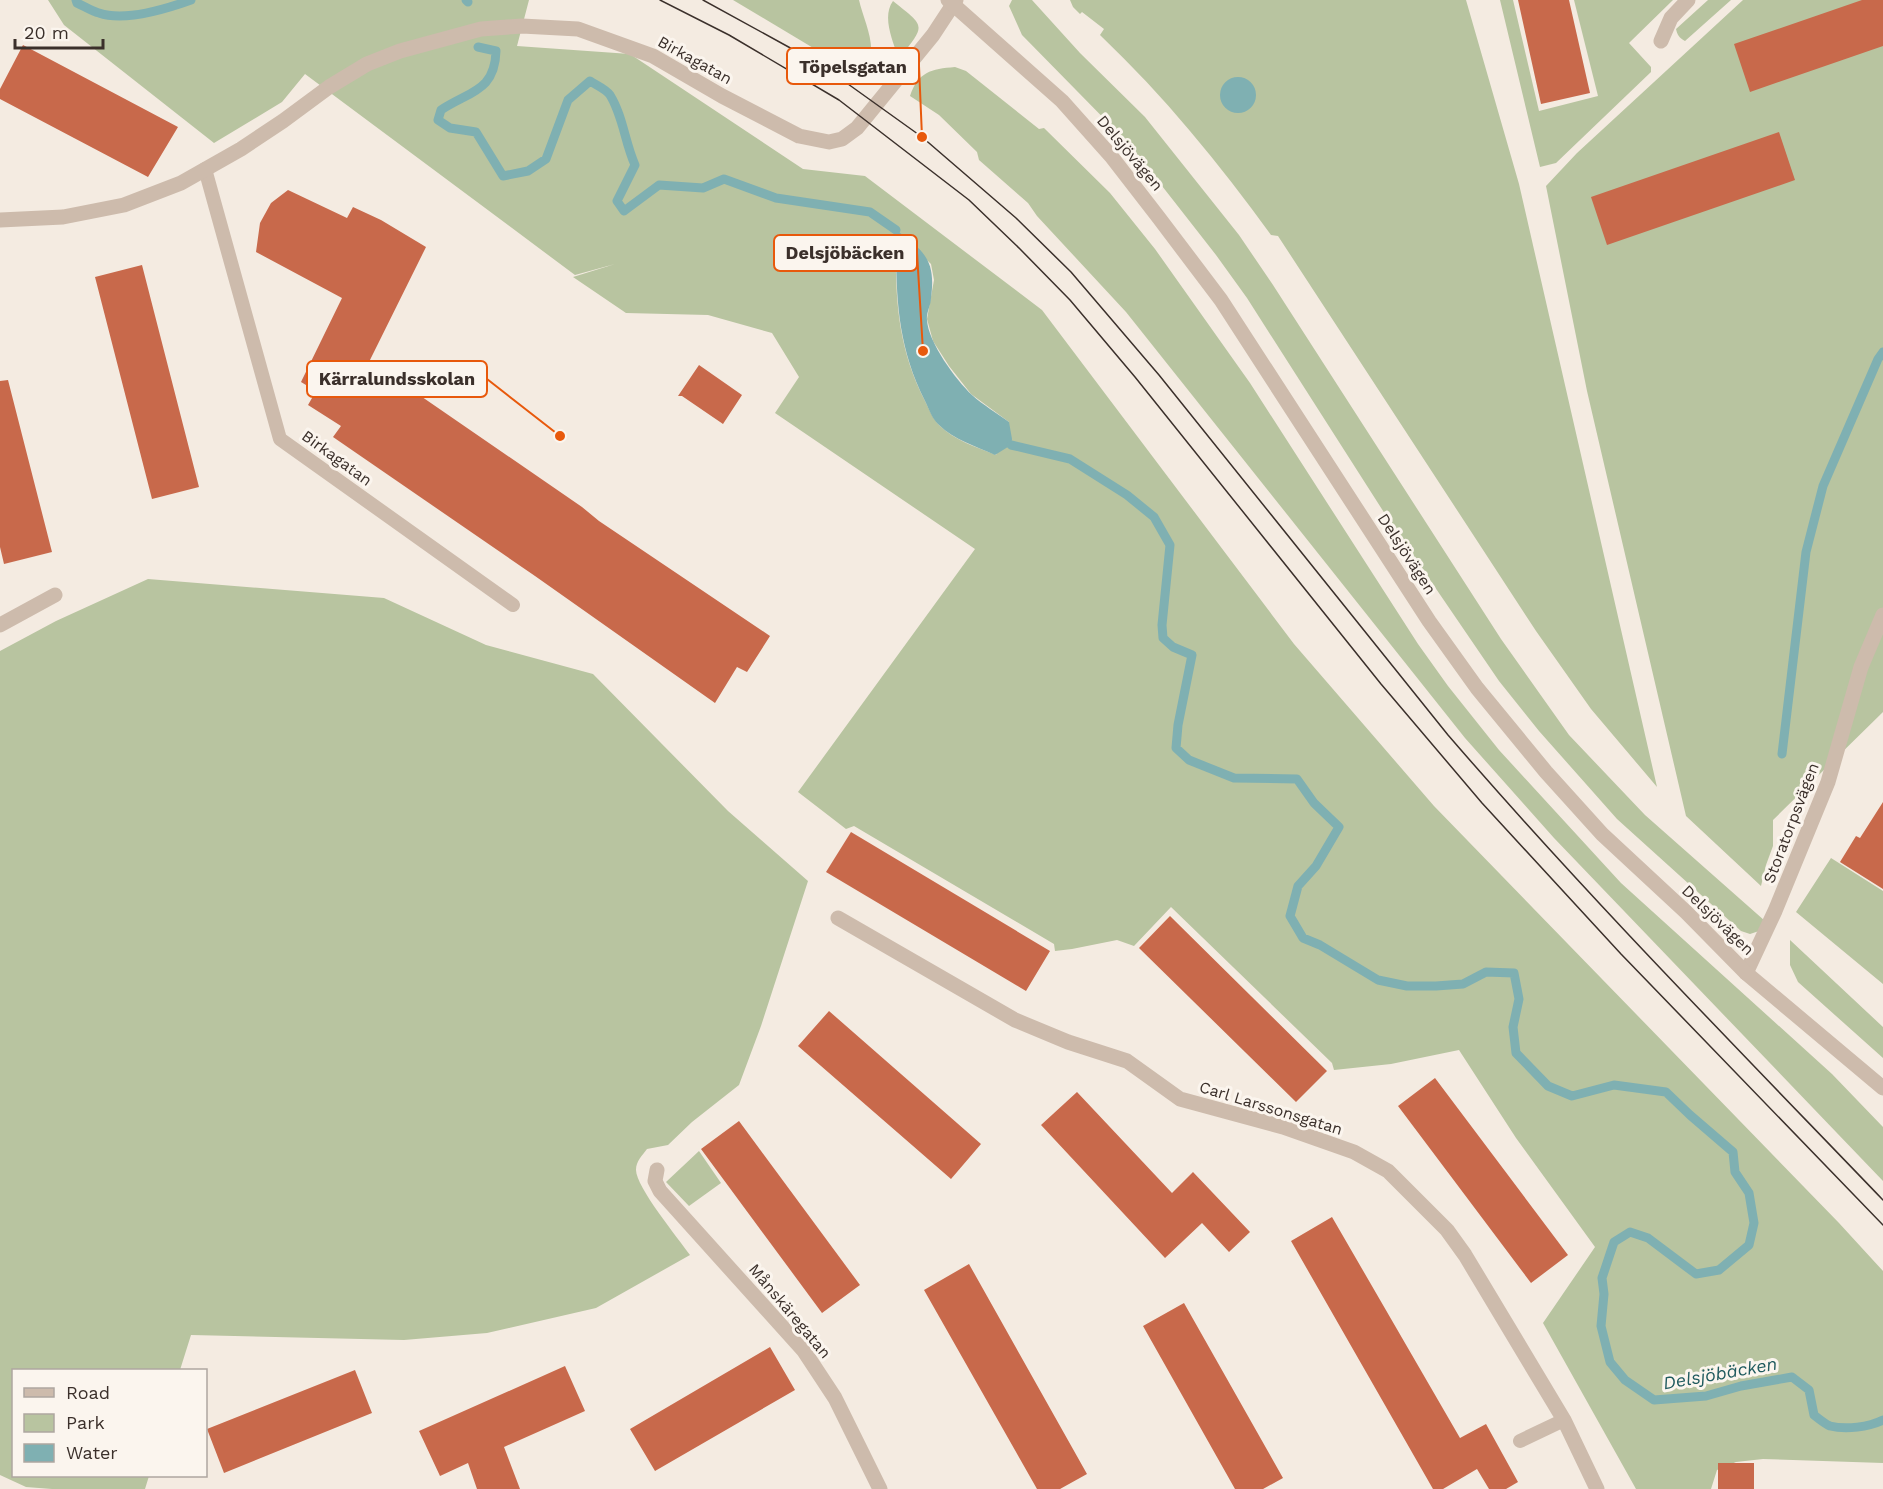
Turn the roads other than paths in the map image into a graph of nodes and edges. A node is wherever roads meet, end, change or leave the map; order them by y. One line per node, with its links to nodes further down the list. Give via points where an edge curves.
1 (1688, 0): 3 (street, via 1671,18)
2 (952, 1): 4 (street, Birkagatan, via 933,35 857,128 830,142 799,136 653,56 579,29 522,26 458,34 367,64); 11 (street, Delsjövägen, via 1062,101 1159,218 1221,300 1429,621 1512,732 1602,834)
3 (1661, 40)
4 (205, 170): 5 (street, Birkagatan, via 124,205 63,217); 7 (lane, Birkagatan, via 280,439)
5 (0, 220)
6 (55, 595): 9 (street)
7 (513, 605)
8 (1883, 615): 11 (street, Storatorpsvägen, via 1861,667 1828,783)
9 (0, 625)
10 (838, 918): 14 (street, Carl Larssonsgatan, via 1015,1020 1126,1061 1180,1099 1283,1127 1354,1152 1388,1171 1447,1230 1465,1255)
11 (1746, 972): 12 (street, Delsjövägen)
12 (1883, 1088)
13 (657, 1170): 16 (street, Månskäregatan, via 655,1181 660,1191 804,1351 835,1398)
14 (1564, 1420): 15 (lane); 17 (street, Carl Larssonsgatan)
15 (1521, 1441)
16 (880, 1489)
17 (1597, 1489)

